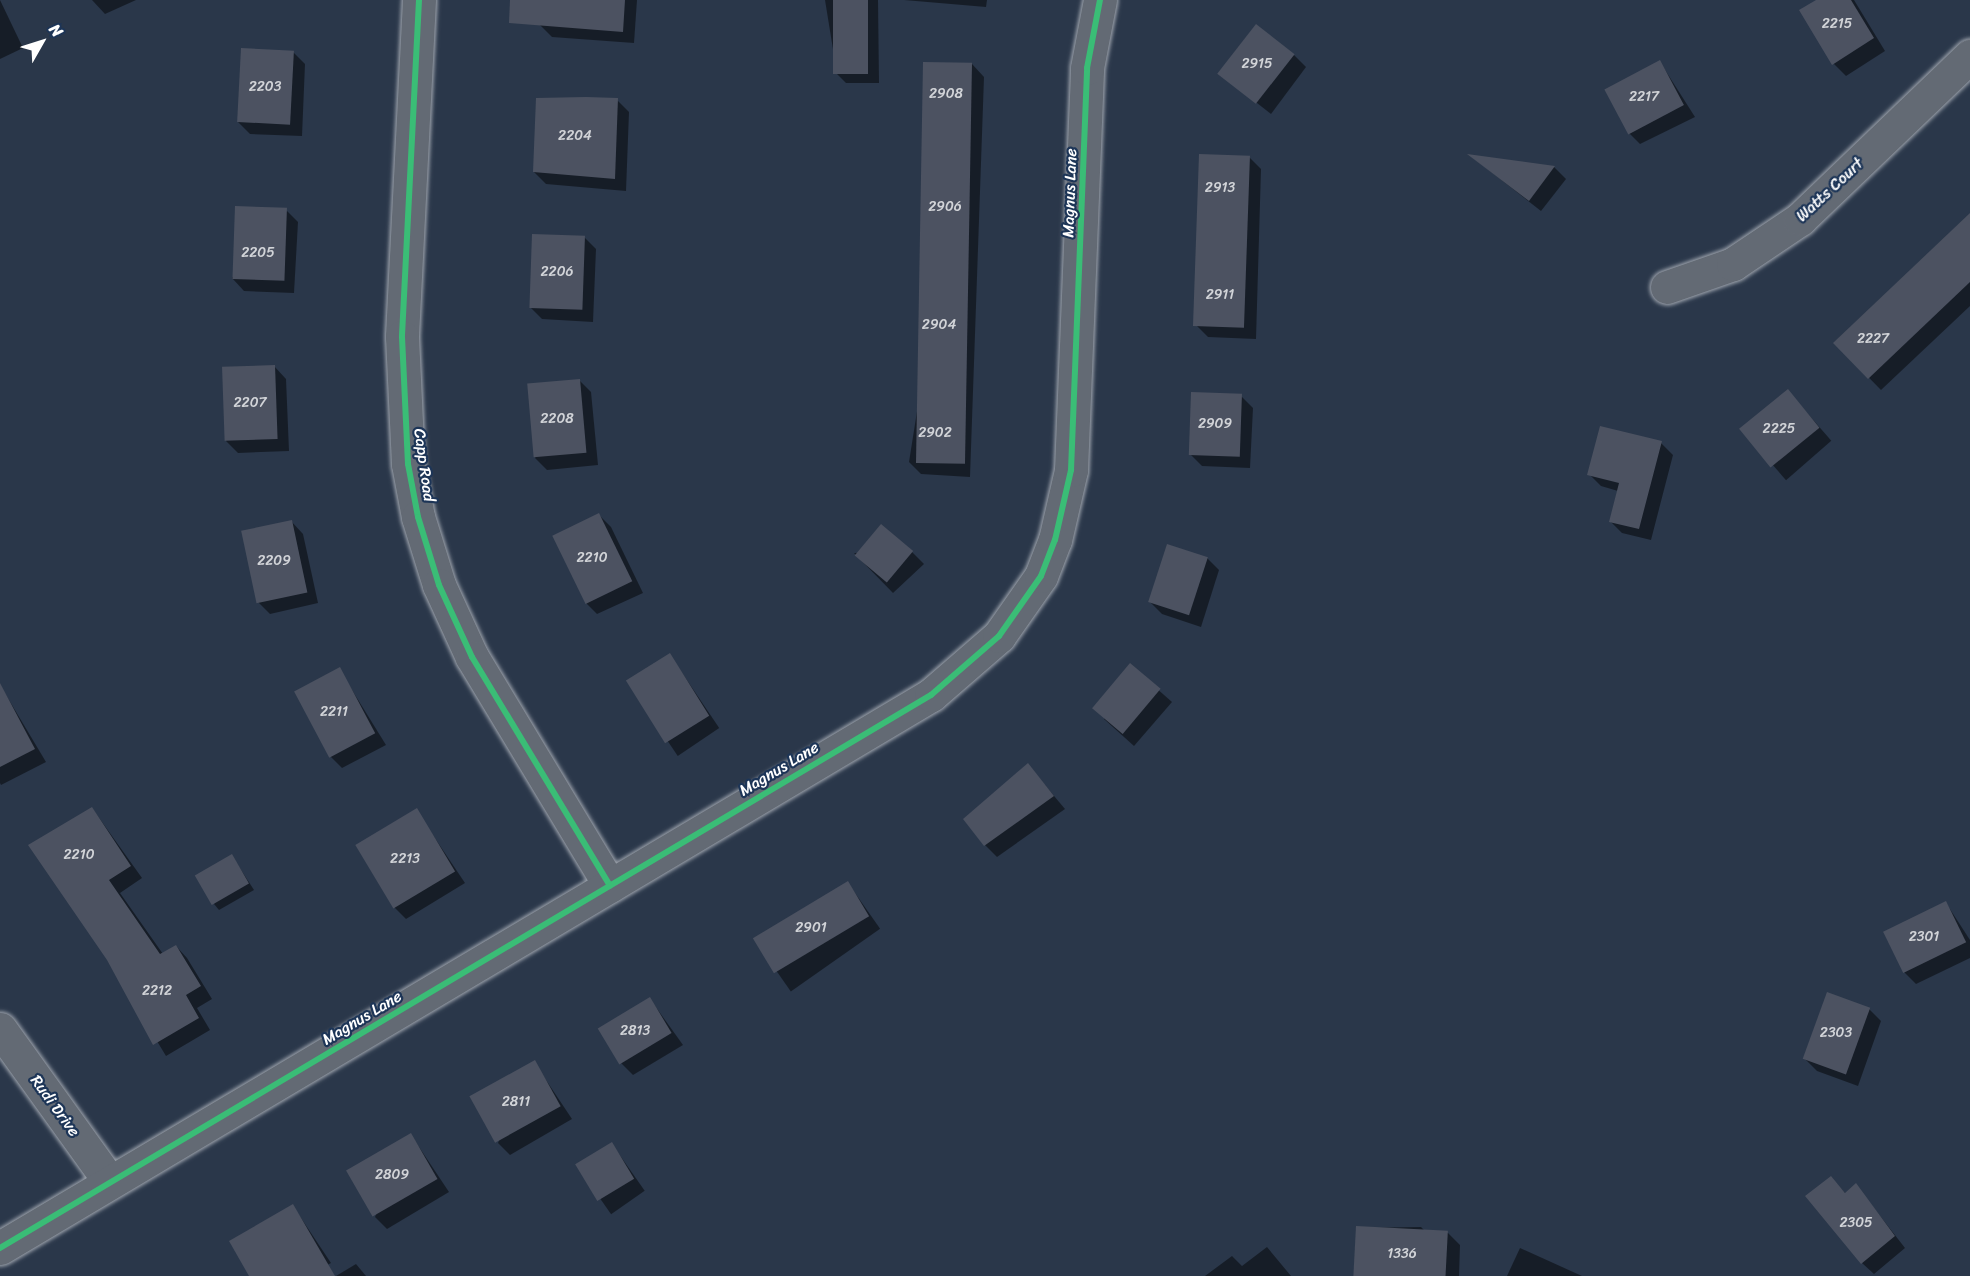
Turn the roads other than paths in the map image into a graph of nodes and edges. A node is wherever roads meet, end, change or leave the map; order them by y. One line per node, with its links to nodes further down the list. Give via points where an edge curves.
1 (418, 0): 5 (street, Capp Road, via 402,337 404,419 418,517 439,585 472,657)
2 (1100, 0): 5 (street, Magnus Lane, via 1087,68 1071,470 1041,576 999,636 931,695)
3 (1970, 56): 4 (street, Watts Court, via 1800,219 1732,264)
4 (1667, 287)
5 (610, 886): 7 (street, Magnus Lane)
6 (0, 1029): 7 (street, Rudi Drive)
7 (110, 1182): 8 (street, Magnus Lane)
8 (0, 1248)

